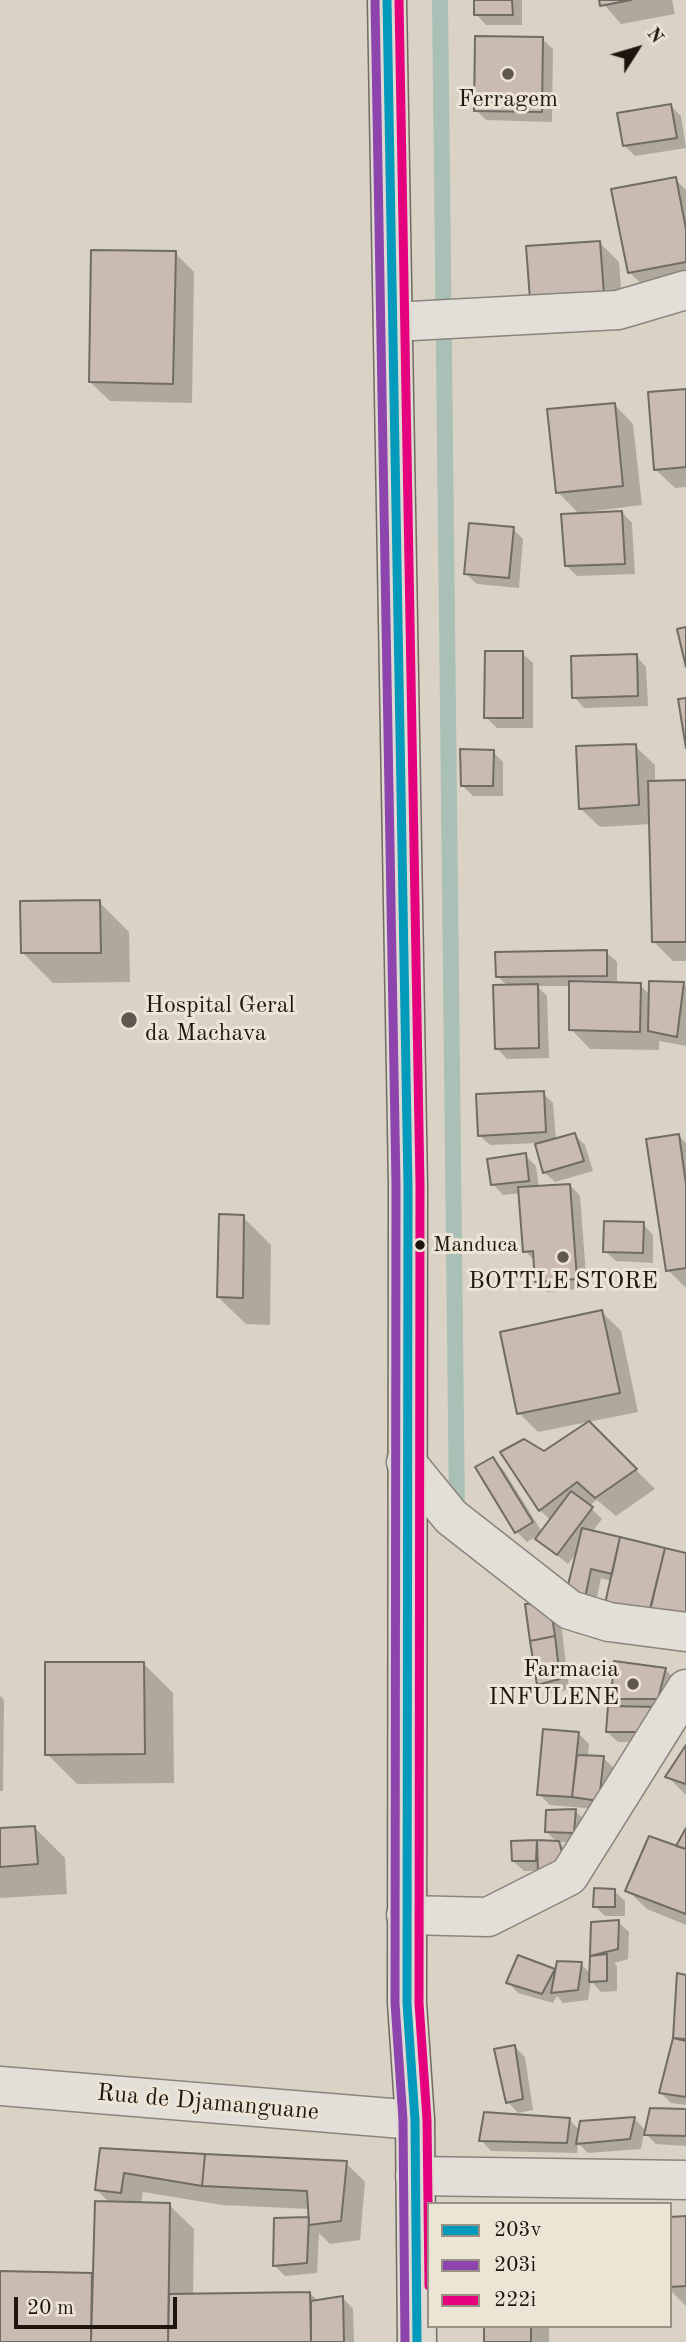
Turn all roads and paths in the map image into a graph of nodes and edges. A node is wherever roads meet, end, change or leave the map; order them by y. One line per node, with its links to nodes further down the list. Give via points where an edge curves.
1 (387, 0): 3 (main road)
2 (686, 289): 3 (street, via 618,310)
3 (393, 322): 4 (main road, via 408,1185)
4 (406, 1462): 5 (street, via 451,1517 570,1610 609,1622); 7 (main road)
5 (686, 1632)
6 (686, 1689): 7 (street, via 569,1876 488,1917)
7 (406, 1915): 9 (main road)
8 (0, 2087): 9 (street, Rua de Djamanguane)
9 (415, 2119): 10 (main road)
10 (415, 2176): 11 (street); 12 (main road)
11 (686, 2180)
12 (417, 2342)

